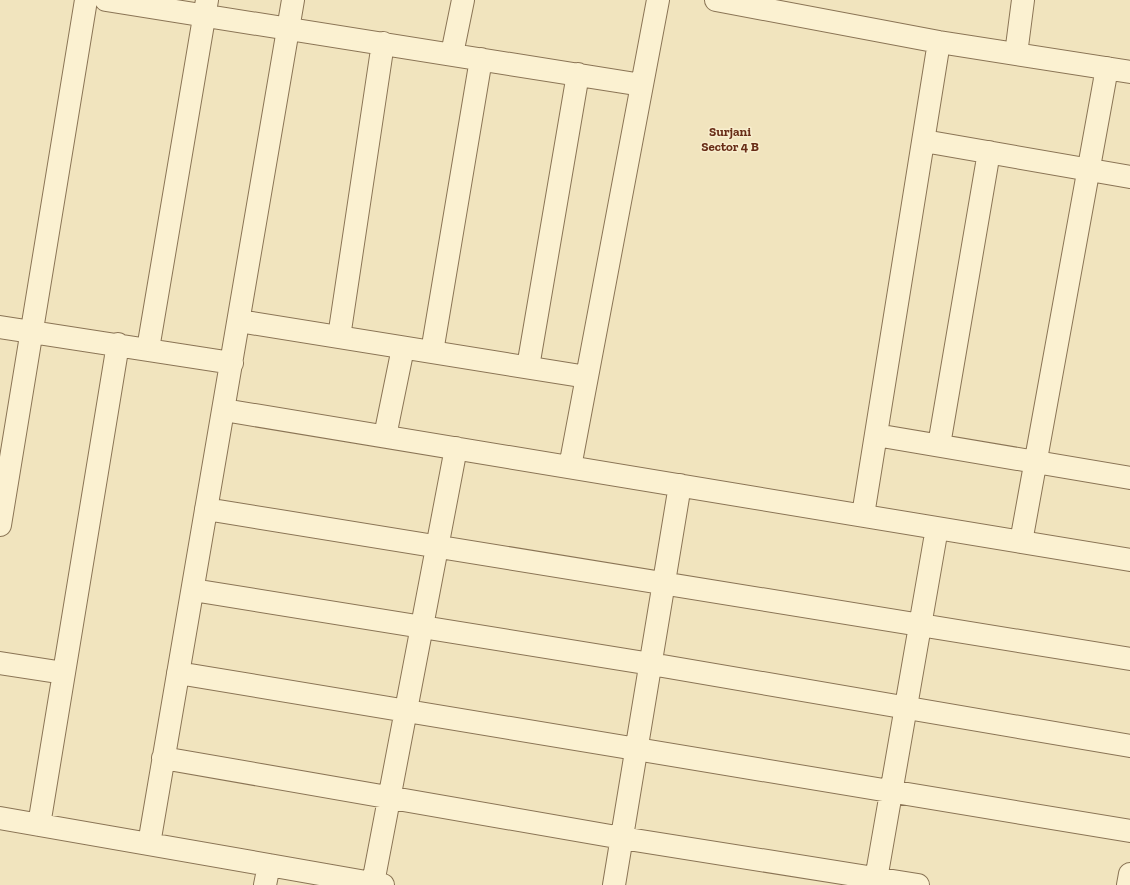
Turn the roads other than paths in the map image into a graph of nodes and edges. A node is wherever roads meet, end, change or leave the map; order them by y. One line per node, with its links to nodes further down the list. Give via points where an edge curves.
1 (86, 0): 26 (street)
2 (106, 0): 9 (street)
3 (293, 0): 10 (street)
4 (462, 0): 13 (street)
5 (658, 0): 19 (street)
6 (716, 0): 8 (street)
7 (1023, 0): 14 (street)
8 (765, 5): 11 (street)
9 (206, 8): 10 (street); 30 (street)
10 (288, 28): 12 (street); 24 (street)
11 (939, 42): 14 (street); 20 (street)
12 (383, 43): 13 (street); 27 (street)
13 (452, 54): 15 (street)
14 (1016, 54): 16 (street)
15 (481, 59): 18 (street); 31 (street)
16 (1106, 68): 17 (street); 22 (street)
17 (1130, 72)
18 (578, 74): 19 (street); 33 (street)
19 (642, 85): 34 (street)
20 (924, 141): 21 (street); 36 (street)
21 (989, 152): 22 (street); 38 (street)
22 (1088, 170): 23 (street); 40 (street)
23 (1130, 177)
24 (239, 321): 27 (street); 32 (street)
25 (0, 327): 26 (street)
26 (32, 331): 28 (street); 46 (street)
27 (339, 337): 29 (street)
28 (118, 344): 30 (street); 59 (street)
29 (403, 348): 31 (street); 37 (street)
30 (148, 349): 32 (street)
31 (432, 352): 33 (street)
32 (232, 363): 35 (street)
33 (528, 367): 34 (street)
34 (587, 377): 41 (street)
35 (224, 410): 37 (street); 44 (street)
36 (876, 435): 38 (street); 45 (street)
37 (385, 436): 39 (street)
38 (938, 446): 40 (street)
39 (456, 448): 41 (street); 49 (street)
40 (1036, 462): 42 (street); 48 (street)
41 (570, 467): 43 (street)
42 (1130, 478)
43 (680, 485): 45 (street); 51 (street)
44 (206, 509): 49 (street); 52 (street)
45 (863, 515): 47 (street)
46 (0, 525)
47 (938, 528): 48 (street); 53 (street)
48 (1021, 542): 50 (street)
49 (437, 546): 51 (street); 54 (street)
50 (1130, 560)
51 (664, 583): 53 (street); 57 (street)
52 (192, 590): 54 (street); 58 (street)
53 (921, 624): 55 (street); 60 (street)
54 (422, 627): 57 (street); 61 (street)
55 (1130, 659)
56 (0, 663): 59 (street)
57 (650, 664): 60 (street); 63 (street)
58 (178, 672): 61 (street); 64 (street)
59 (64, 673): 68 (street)
60 (905, 708): 62 (street); 65 (street)
61 (406, 710): 63 (street); 66 (street)
62 (1130, 746)
63 (637, 748): 65 (street); 70 (street)
64 (163, 758): 66 (street); 71 (street)
65 (892, 791): 69 (street); 74 (street)
66 (389, 797): 70 (street); 75 (street)
67 (0, 818): 68 (street)
68 (39, 825): 71 (street)
69 (1130, 831)
70 (622, 838): 74 (street); 76 (street)
71 (149, 844): 73 (street)
72 (1130, 874): 78 (street)
73 (267, 875): 75 (street)
74 (875, 882): 77 (street)
75 (378, 884)
76 (614, 885)
77 (918, 885)
78 (1128, 885)

